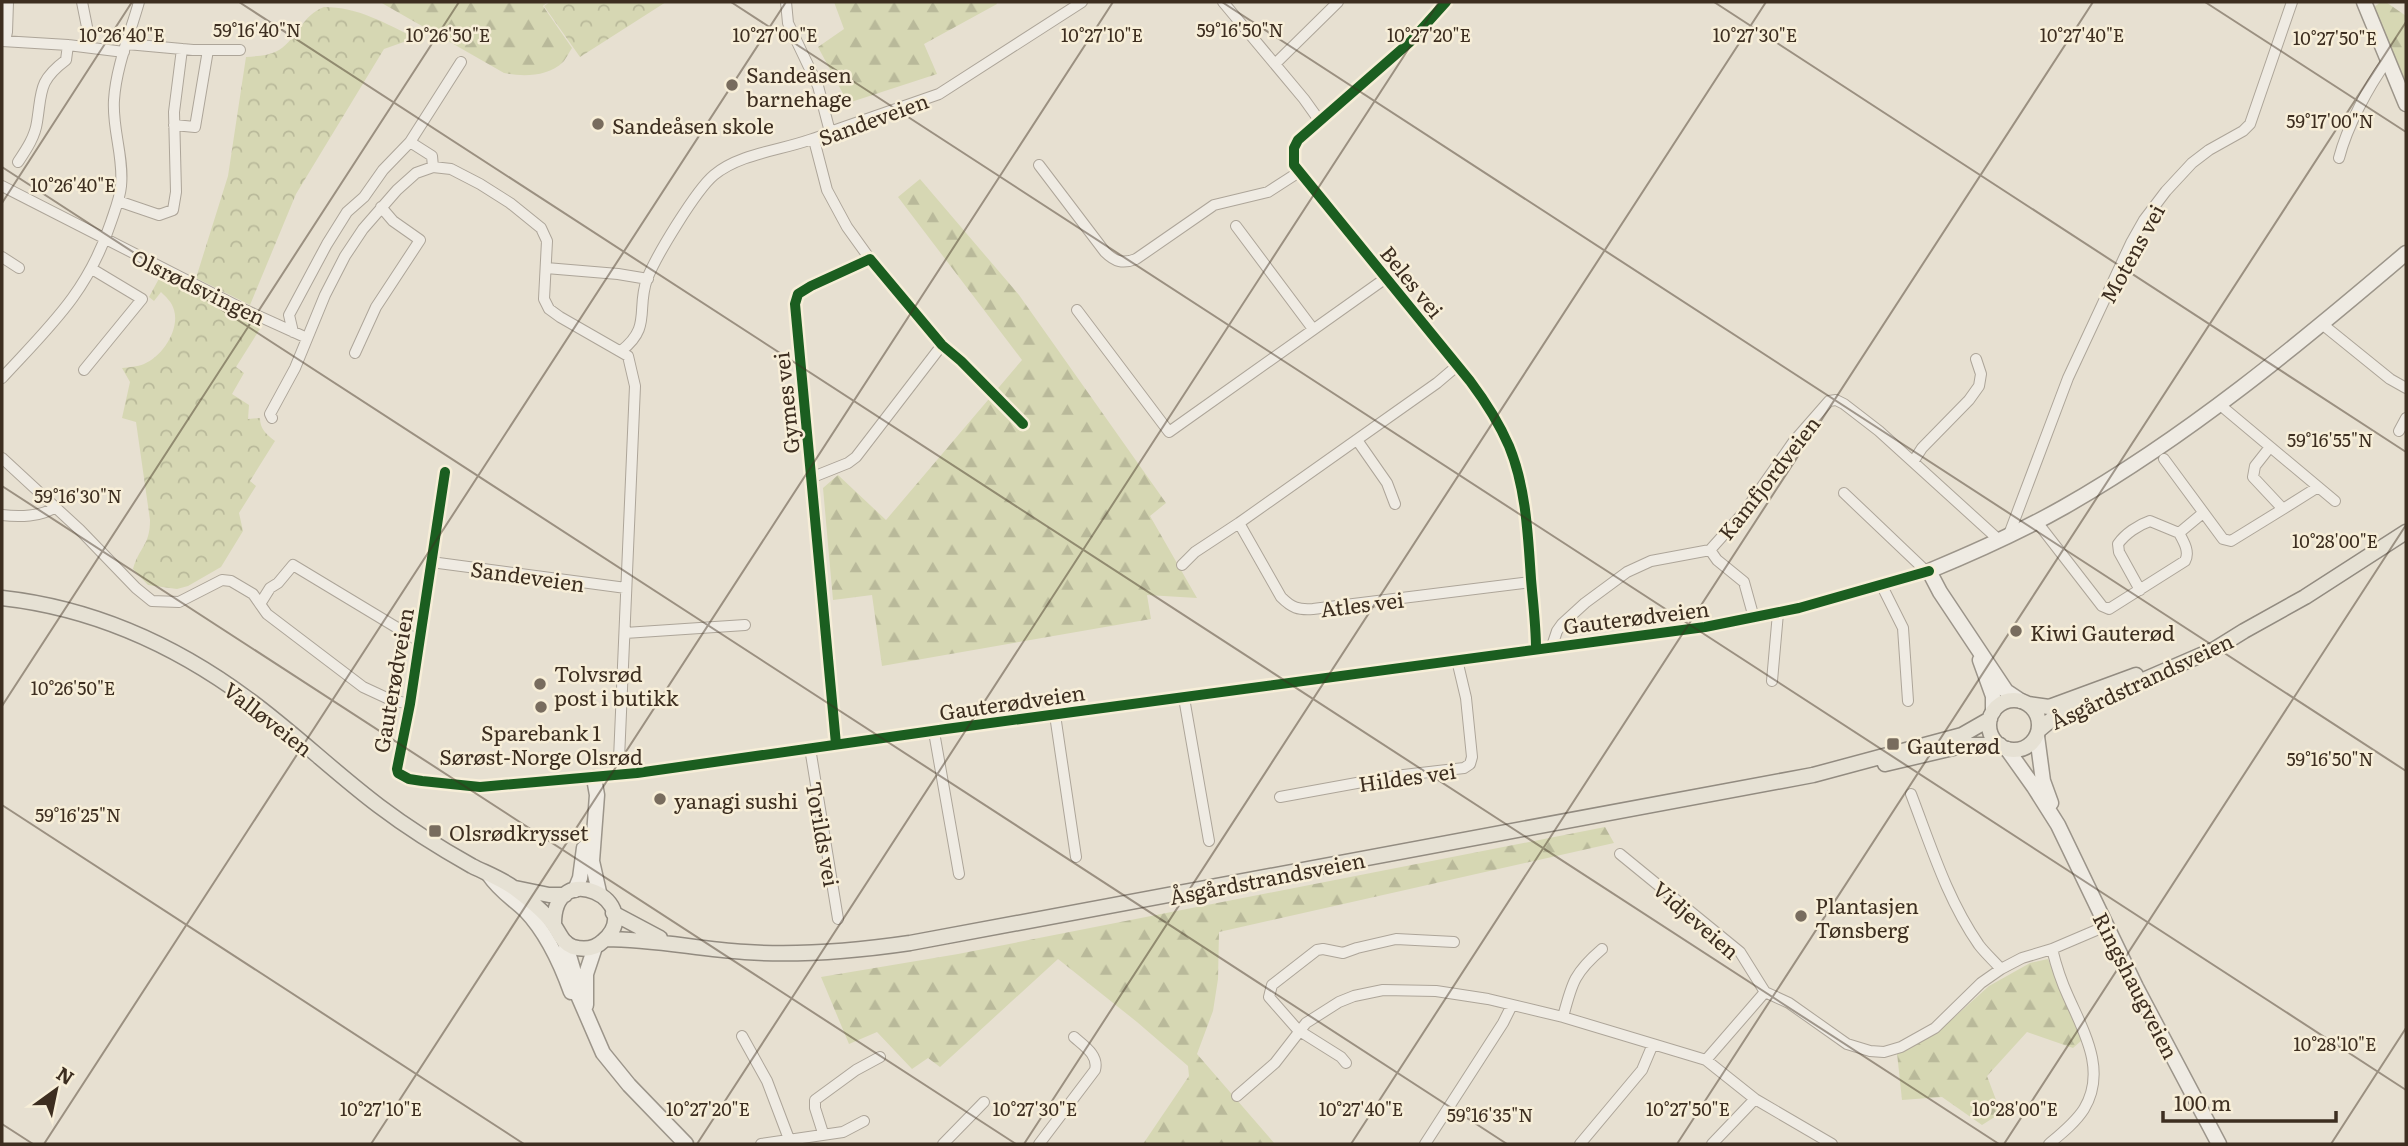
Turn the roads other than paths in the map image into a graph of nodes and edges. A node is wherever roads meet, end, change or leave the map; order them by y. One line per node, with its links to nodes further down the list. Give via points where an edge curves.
1 (8, 2): 11 (street)
2 (82, 2): 13 (street)
3 (139, 2): 14 (street)
4 (786, 2): 24 (street, via 788,23 818,86)
5 (1082, 2): 24 (street, Sandeveien, via 939,94)
6 (1223, 2): 20 (street)
7 (1338, 2): 20 (street)
8 (1446, 2): 22 (street, via 1410,43)
9 (2292, 2): 82 (street, Motens vei, via 2250,124 2183,171 2131,243 2068,378)
10 (2364, 2): 18 (main road)
11 (3, 41): 12 (street)
12 (68, 45): 13 (street); 28 (street, via 66,60 50,72 42,87 32,140)
13 (91, 47): 14 (street)
14 (125, 48): 15 (street); 33 (street, via 114,99 122,172)
15 (182, 49): 16 (street); 23 (street)
16 (208, 50): 17 (street); 23 (street, via 195,127)
17 (240, 50)
18 (2387, 61): 21 (main road); 27 (street)
19 (461, 62): 26 (street, Olsrødsvingen)
20 (1275, 64): 22 (street)
21 (2406, 104)
22 (1319, 120): 31 (street, via 1294,148)
23 (174, 125): 33 (street, via 173,210 159,215)
24 (830, 132): 25 (street, Sandeveien)
25 (814, 140): 39 (street, via 827,190); 44 (street, Sandeveien, via 736,162 712,177)
26 (410, 142): 30 (street, via 432,156); 48 (street, Olsrødsvingen, via 347,212 327,244 289,315)
27 (2339, 158)
28 (18, 162)
29 (1040, 165): 31 (street, via 1105,252 1126,263 1214,205 1268,192)
30 (433, 167): 34 (street, via 416,173); 41 (street, via 452,169 480,184 541,228 547,242)
31 (1299, 172): 43 (street, Beles vei)
32 (2, 186): 36 (street, Olsrødsvingen)
33 (118, 201): 36 (street)
34 (381, 208): 49 (street, via 336,272); 52 (street, via 420,240 383,295)
35 (1236, 226): 47 (street)
36 (106, 240): 42 (street); 48 (street, Olsrødsvingen)
37 (2406, 253): 46 (main road, Gauterødveien)
38 (2, 257): 40 (street)
39 (870, 259): 50 (street); 69 (street, Gymes vei, via 811,286 798,294 795,304)
40 (19, 268)
41 (546, 268): 44 (street); 51 (street, via 544,299 549,309)
42 (92, 269): 55 (street, via 142,299); 56 (street, via 55,323)
43 (1386, 278): 47 (street); 54 (street, Beles vei)
44 (648, 279): 51 (street, Sandeveien, via 642,324 633,342)
45 (1077, 310): 47 (street, via 1169,432)
46 (2322, 324): 57 (street); 58 (main road, Gauterødveien)
47 (1313, 329)
48 (293, 332): 49 (street, Olsrødsvingen)
49 (307, 338): 59 (street)
50 (942, 345): 61 (street); 69 (street, Gymes vei, via 856,457)
51 (621, 351): 89 (street, via 630,359 635,386)
52 (355, 353)
53 (1976, 359): 67 (street, via 1979,386)
54 (1457, 366): 63 (street); 87 (street, Beles vei, via 1484,400 1514,460)
55 (84, 370)
56 (2, 378)
57 (2406, 388)
58 (2219, 404): 64 (street); 78 (main road, Gauterødveien, via 2123,471)
59 (272, 418)
60 (2406, 418): 62 (street)
61 (1023, 424)
62 (2399, 431)
63 (1357, 440): 73 (street, via 1387,482); 79 (street)
64 (2270, 447): 70 (street); 75 (street, via 2255,466 2253,477)
65 (2, 458): 74 (street)
66 (2164, 459): 76 (street)
67 (1913, 462): 82 (street, Kamfjordveien); 83 (street, Kamfjordveien, via 1854,412 1836,400 1829,401)
68 (445, 472): 84 (street, Gauterødveien)
69 (813, 477): 112 (street, Gymes vei)
70 (2318, 486): 72 (street); 75 (street)
71 (1844, 493): 86 (street)
72 (2335, 502)
73 (1395, 504)
74 (55, 507): 77 (street, via 37,514); 92 (street, via 146,598 179,602 227,580 253,594)
75 (2283, 509): 76 (street, via 2228,541)
76 (2203, 513): 81 (street)
77 (2, 515)
78 (2037, 522): 82 (main road, Gauterødveien); 90 (street, via 2102,606 2112,608)
79 (1240, 523): 85 (street); 87 (street, Atles vei, via 1281,597 1297,610)
80 (2406, 532): 96 (main road, Åsgårdstrandsveien)
81 (2179, 533): 90 (street, via 2187,559); 90 (street, via 2150,520 2118,544)
82 (2004, 539): 86 (main road, Gauterødveien)
83 (1710, 550): 94 (street, via 1744,582); 100 (street, Kamfjordveien, via 1651,561 1627,572 1562,624)
84 (431, 562): 89 (street, Sandeveien); 99 (street, Gauterødveien)
85 (1182, 565)
86 (1928, 571): 88 (street, Gauterødveien); 98 (main road)
87 (1531, 582): 101 (street, Beles vei)
88 (1882, 586): 93 (street, Gauterødveien); 105 (street, via 1903,628)
89 (626, 588): 97 (street)
90 (2140, 590)
91 (2, 598): 125 (main road, Valløveien, via 93,617 190,660 249,700 381,807)
92 (260, 604): 99 (street, via 293,565); 107 (street, via 363,687)
93 (1778, 613): 94 (street, Gauterødveien); 103 (street)
94 (1754, 618): 100 (street, Gauterødveien)
95 (745, 625): 97 (street)
96 (2244, 631): 106 (main road, Åsgårdstrandsveien, via 2049,707); 111 (main road, Åsgårdstrandsveien, via 2215,649 2050,720)
97 (625, 633): 116 (street)
98 (1968, 633): 106 (main road, via 2006,691); 109 (main road, via 1993,696)
99 (419, 641): 107 (street, Gauterødveien)
100 (1552, 646): 101 (street, Gauterødveien)
101 (1536, 649): 102 (street, Gauterødveien)
102 (1457, 660): 104 (street, Gauterødveien); 119 (street, Hildes vei, via 1466,698 1470,764)
103 (1772, 681)
104 (1184, 698): 108 (street, Gauterødveien); 121 (street)
105 (1908, 701)
106 (2024, 702): 109 (main road, Åsgårdstrandsveien, via 2004,702); 111 (main road, Åsgårdstrandsveien, via 2037,714)
107 (410, 704): 117 (street, Gauterødveien, via 397,769 409,779 480,787)
108 (1055, 715): 110 (street, Gauterødveien); 123 (street)
109 (1991, 715): 113 (main road, via 1991,734); 115 (main road, Åsgårdstrandsveien, via 1962,735)
110 (934, 732): 112 (street, Gauterødveien); 124 (street)
111 (2038, 733): 113 (main road, Åsgårdstrandsveien, via 2021,749); 120 (main road, Ringshaugveien, via 2043,781)
112 (836, 744): 114 (street, Gauterødveien)
113 (2003, 747): 115 (main road, Åsgårdstrandsveien, via 1966,745 1886,764); 120 (main road, Ringshaugveien)
114 (810, 748): 116 (street, Gauterødveien); 130 (street, Torilds vei)
115 (1849, 767): 136 (main road, Åsgårdstrandsveien, via 910,943 792,954)
116 (622, 774): 117 (street, Gauterødveien)
117 (594, 778): 127 (main road, via 584,860); 128 (main road, via 592,861)
118 (1911, 794): 139 (street, via 1949,894 1981,947)
119 (1280, 797)
120 (2058, 825): 132 (main road, Ringshaugveien)
121 (1209, 841)
122 (1620, 853): 140 (street, Vidjeveien, via 1740,953)
123 (1076, 857)
124 (960, 874)
125 (489, 875): 126 (main road, Valløveien); 144 (main road, via 548,941)
126 (513, 887): 127 (main road, Valløveien, via 549,895); 131 (main road, Valløveien)
127 (570, 892): 128 (main road, via 585,888); 131 (main road, via 555,908)
128 (599, 892): 129 (main road)
129 (613, 913): 135 (main road, via 613,927); 136 (main road, Åsgårdstrandsveien)
130 (838, 919)
131 (554, 925): 133 (main road)
132 (2106, 926): 138 (street); 167 (main road, Ringshaugveien)
133 (565, 942): 135 (main road, via 580,948); 142 (main road)
134 (1454, 942): 145 (street, via 1396,939 1343,953 1317,950 1269,989 1269,997)
135 (600, 943): 136 (main road, Åsgårdstrandsveien); 142 (main road, via 586,974)
136 (681, 945)
137 (1602, 949): 143 (street, via 1574,978)
138 (2052, 949): 139 (street); 166 (street, via 2089,1043 2095,1072 2082,1112)
139 (2001, 969): 140 (street, via 1935,1028 1901,1048 1884,1052 1847,1044 1789,1003)
140 (1765, 992): 150 (street)
141 (1512, 1005): 143 (street); 145 (street, via 1436,991 1383,990 1339,1002); 162 (street)
142 (586, 1014): 144 (main road)
143 (1563, 1017): 148 (street)
144 (591, 1029): 158 (main road, via 616,1070)
145 (1298, 1030): 151 (street); 152 (street, via 1275,1063)
146 (742, 1036): 157 (street, via 767,1081)
147 (1074, 1037): 161 (street, via 1093,1056 1095,1070)
148 (1653, 1044): 150 (street); 163 (street, via 1642,1070)
149 (880, 1057): 156 (street, via 815,1100)
150 (1706, 1060): 153 (street)
151 (1346, 1063)
152 (1237, 1096)
153 (1755, 1099): 164 (street); 165 (street)
154 (984, 1102): 160 (street)
155 (864, 1121): 156 (street, via 844,1132)
156 (823, 1133): 157 (street)
157 (789, 1139): 159 (street)
158 (686, 1144)
159 (761, 1144)
160 (943, 1144)
161 (1038, 1144)
162 (1425, 1144)
163 (1580, 1144)
164 (1712, 1144)
165 (1832, 1144)
166 (2049, 1144)
167 (2219, 1144)

